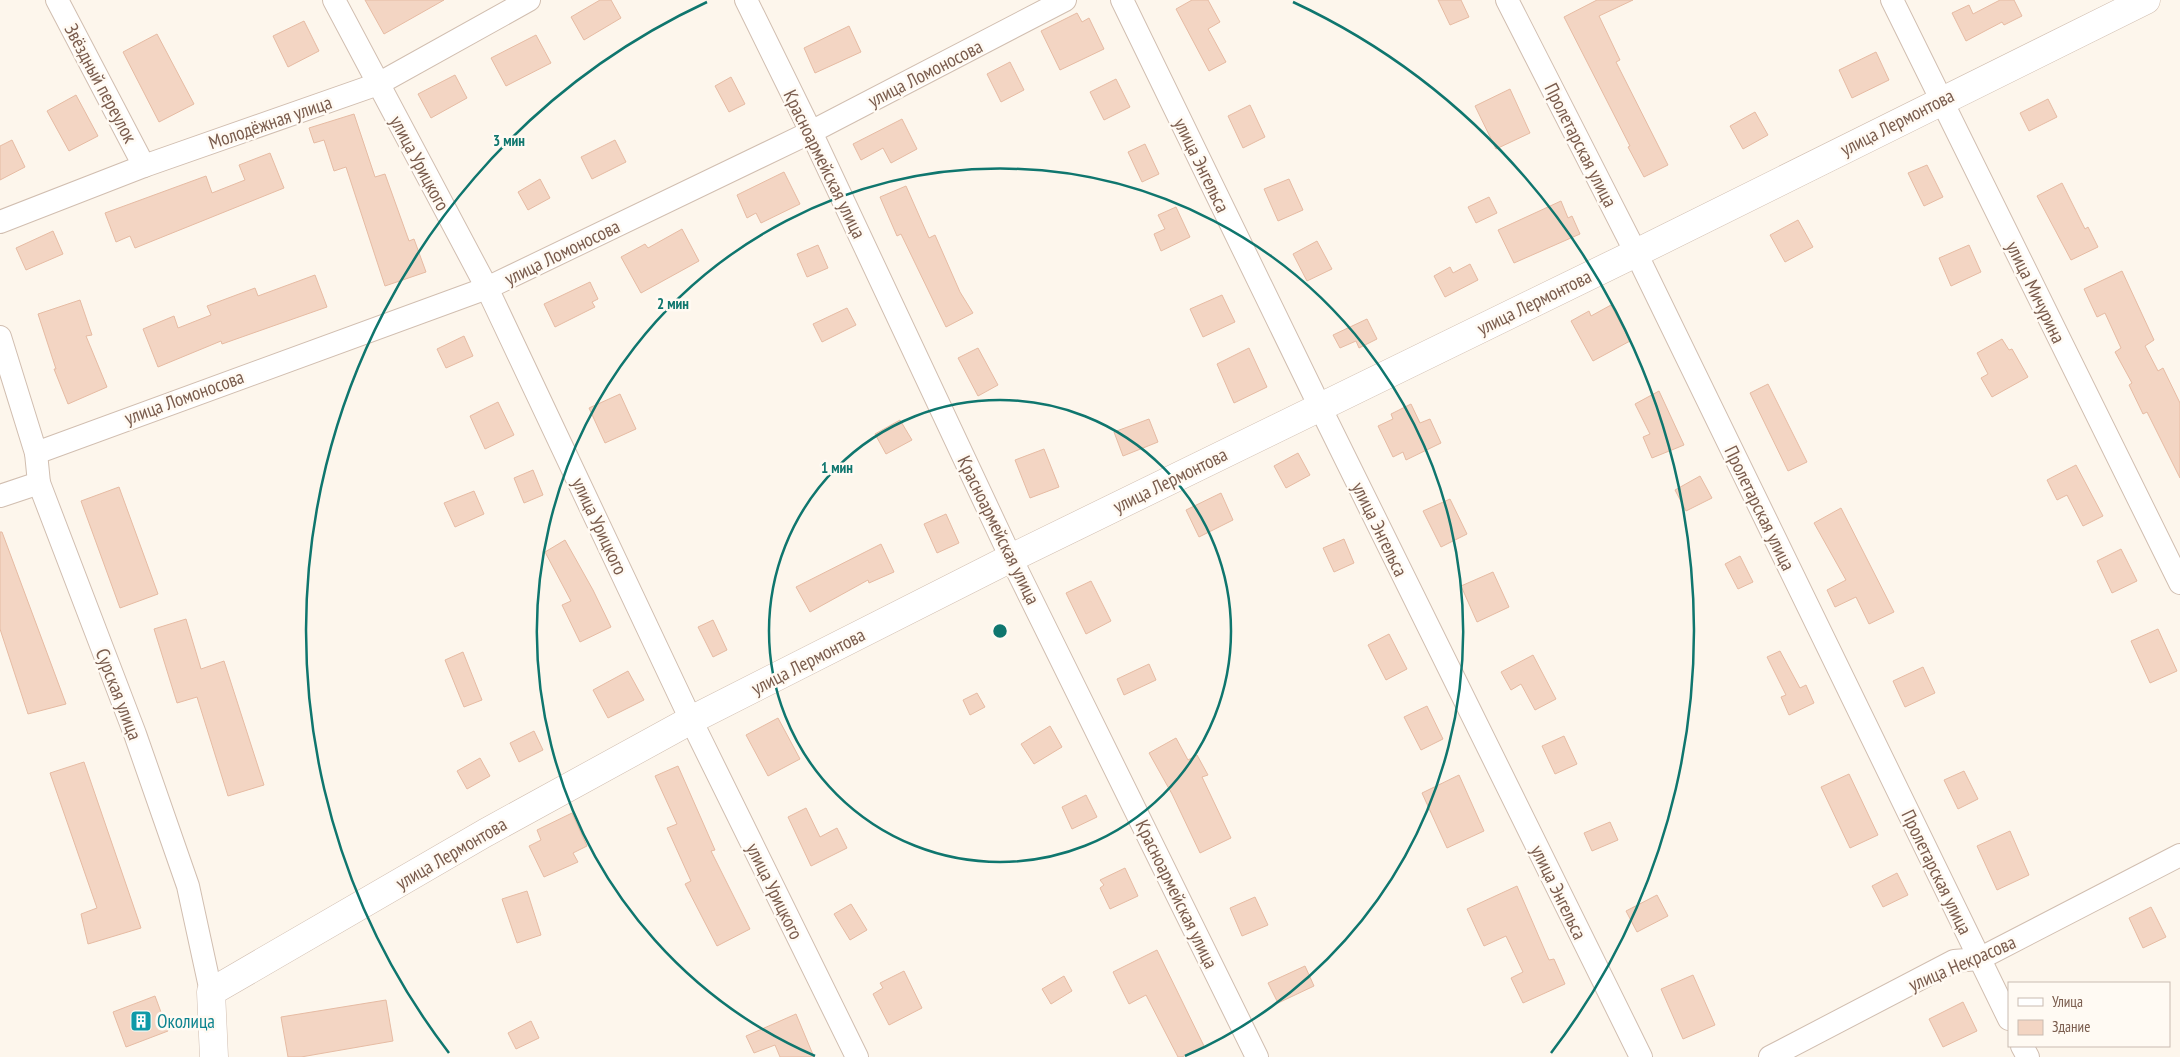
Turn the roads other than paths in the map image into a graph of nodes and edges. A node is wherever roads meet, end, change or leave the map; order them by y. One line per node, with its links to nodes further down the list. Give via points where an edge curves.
1 (57, 0): 13 (street, Звёздный переулок)
2 (334, 0): 10 (street, улица Урицкого)
3 (529, 0): 10 (street, Молодёжная улица)
4 (746, 0): 12 (street, Красноармейская улица)
5 (1065, 0): 12 (street, улица Ломоносова)
6 (1122, 0): 18 (street, улица Энгельса)
7 (1507, 0): 15 (street, Пролетарская улица)
8 (1892, 0): 11 (street, улица Мичурина)
9 (2146, 0): 11 (street, улица Лермонтова)
10 (378, 84): 13 (street, Молодёжная улица); 16 (street, улица Урицкого)
11 (1941, 100): 15 (street, улица Лермонтова); 23 (street, улица Мичурина)
12 (811, 132): 16 (street, улица Ломоносова); 22 (street, Красноармейская улица)
13 (144, 166): 14 (street, Молодёжная улица)
14 (0, 222)
15 (1636, 253): 18 (street, улица Лермонтова); 26 (street, Пролетарская улица)
16 (486, 288): 19 (street, улица Ломоносова); 24 (street, улица Урицкого)
17 (0, 337): 19 (street, Сурская улица)
18 (1320, 407): 22 (street, улица Лермонтова); 32 (street, улица Энгельса)
19 (36, 453): 20 (street, Сурская улица)
20 (39, 483): 21 (street); 27 (street, Сурская улица, via 135,734 188,886)
21 (0, 496)
22 (1011, 558): 24 (street, улица Лермонтова); 31 (street, Красноармейская улица)
23 (2180, 583)
24 (691, 720): 27 (street, улица Лермонтова, via 485,833); 30 (street, улица Урицкого)
25 (2180, 854): 26 (street, улица Некрасова)
26 (1979, 959): 28 (street, Пролетарская улица); 33 (street, улица Некрасова, via 1954,962)
27 (211, 992): 29 (street, Сурская улица)
28 (2008, 1016)
29 (214, 1057)
30 (857, 1057)
31 (1257, 1057)
32 (1641, 1057)
33 (1770, 1057)

